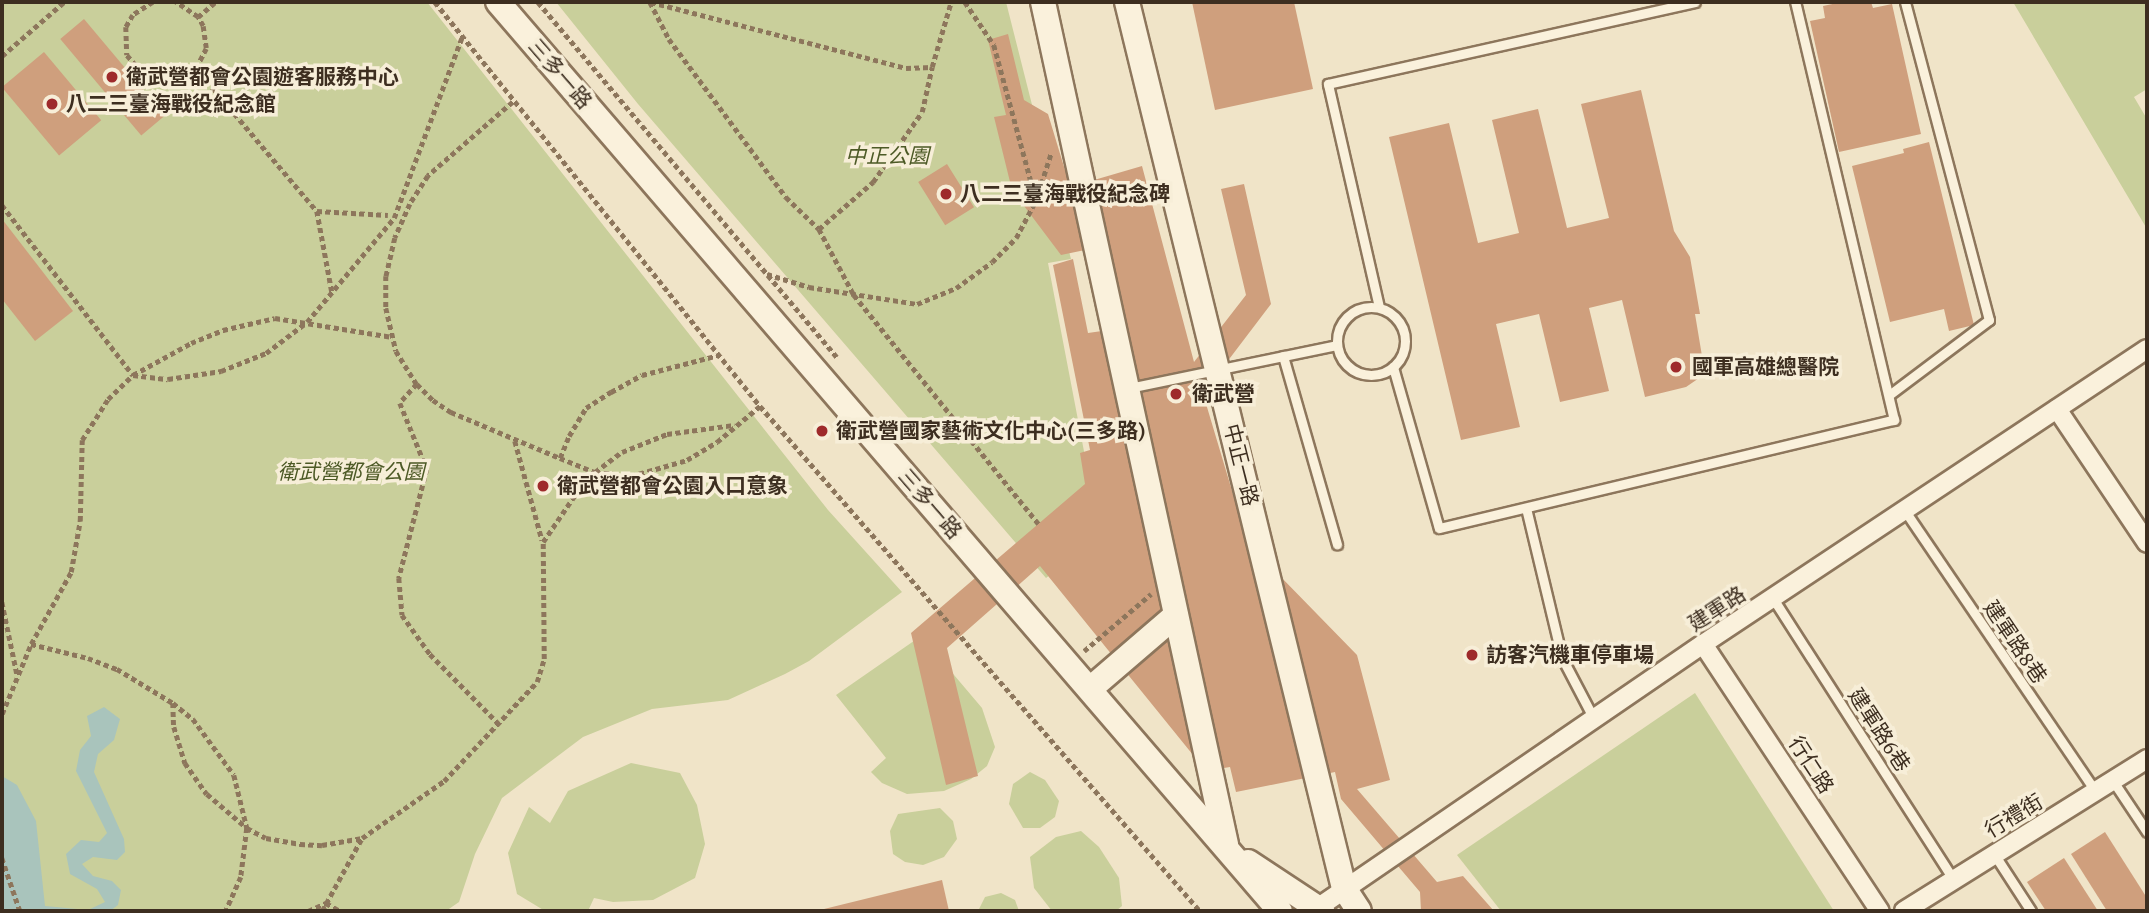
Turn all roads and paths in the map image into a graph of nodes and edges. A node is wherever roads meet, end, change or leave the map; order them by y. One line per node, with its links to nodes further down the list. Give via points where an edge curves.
1 (64, 2): 19 (path)
2 (153, 2): 16 (path)
3 (176, 2): 17 (path)
4 (215, 2): 17 (path)
5 (435, 2): 18 (path)
6 (498, 2): 66 (street, 三多一路)
7 (538, 2): 29 (path)
8 (651, 2): 20 (path, via 906,68); 28 (path, via 669,39 786,197)
9 (951, 2): 20 (path)
10 (965, 2): 24 (path, via 994,45)
11 (1043, 2): 44 (street)
12 (1127, 2): 41 (street, 中正一路)
13 (1695, 2): 32 (lane, via 1328,84)
14 (1795, 2): 45 (lane)
15 (1905, 2): 45 (lane, via 1989,320)
16 (143, 4): 21 (path, via 126,27 126,48 134,67 145,76 165,81 186,77)
17 (198, 17): 21 (path, via 206,37)
18 (462, 36): 22 (path); 30 (path, via 394,218)
19 (2, 56)
20 (932, 67): 28 (path, via 922,112 889,161 849,206)
21 (197, 68): 26 (path)
22 (513, 102): 34 (path, via 448,156 410,204 386,276); 37 (path)
23 (1052, 150): 24 (path)
24 (1036, 200): 31 (path, via 1016,238 956,288 917,304)
25 (2, 205): 42 (path)
26 (317, 211): 27 (path); 30 (path)
27 (388, 215)
28 (819, 229): 31 (path)
29 (767, 274): 31 (path); 39 (path)
30 (332, 293): 33 (path)
31 (854, 295): 54 (path)
32 (1379, 307): 35 (lane, via 1348,314); 40 (lane, via 1403,328 1404,349)
33 (307, 322): 34 (path); 42 (path, via 275,318 223,330); 42 (path, via 266,353 221,370 168,379)
34 (392, 337): 43 (path)
35 (1336, 345): 38 (lane); 40 (lane, via 1353,370 1373,375)
36 (2147, 349): 47 (street, 建軍路)
37 (719, 355): 46 (path); 50 (path, via 642,375 586,408)
38 (1283, 356): 41 (lane); 57 (lane)
39 (845, 367)
40 (1393, 367): 52 (lane, via 1439,528)
41 (1217, 369): 44 (lane); 81 (street, 中正一路)
42 (134, 375): 63 (path, via 108,399 82,440 80,521 71,572)
43 (417, 384): 49 (path, via 451,412); 70 (path, via 400,403 427,469 399,578 402,615 430,654)
44 (1127, 388): 61 (street)
45 (1889, 395): 52 (lane, via 1895,420)
46 (760, 406): 48 (path); 89 (path)
47 (2057, 409): 53 (street, 建軍路); 56 (street)
48 (734, 425): 51 (path, via 667,434 622,452); 51 (path, via 702,452 667,467 631,476)
49 (514, 440): 50 (path); 55 (path)
50 (560, 458): 51 (path)
51 (595, 472): 55 (path)
52 (1526, 508): 69 (lane, via 1562,659)
53 (1905, 511): 59 (street, 建軍路); 73 (lane, 建軍路8巷)
54 (1039, 523)
55 (543, 542): 70 (path, via 541,672 531,692)
56 (2147, 543)
57 (1336, 544)
58 (1154, 591): 62 (path, via 1085,652)
59 (1774, 600): 64 (street, 建軍路); 80 (lane, 建軍路6巷)
60 (2, 602): 65 (path)
61 (1176, 615): 66 (street); 77 (street)
62 (1077, 642)
63 (31, 644): 65 (path); 67 (path, via 117,669)
64 (1703, 645): 69 (street, 建軍路); 92 (street, 行仁路)
65 (17, 674): 68 (path)
66 (1090, 690): 77 (street, 三多一路)
67 (173, 704): 74 (path, via 207,734 234,775); 74 (path, via 178,747 195,780)
68 (2, 713)
69 (1594, 719): 81 (street, 建軍路)
70 (499, 724): 76 (path, via 444,782)
71 (2147, 759): 72 (street, 行禮街)
72 (2113, 781): 73 (street, 行禮街); 75 (lane)
73 (2096, 792): 78 (street, 行禮街)
74 (247, 828): 76 (path, via 266,838 300,844); 85 (path, via 241,877)
75 (2147, 832)
76 (362, 838): 82 (path)
77 (1227, 848): 83 (street); 90 (street, 三多一路)
78 (1994, 854): 80 (street, 行禮街); 94 (lane)
79 (2, 858): 84 (path)
80 (1954, 880): 93 (street, 行禮街)
81 (1345, 888): 83 (street, 建軍路); 91 (street)
82 (326, 903): 86 (path); 87 (path); 88 (path)
83 (1318, 910)
84 (20, 911)
85 (226, 911)
86 (308, 911)
87 (322, 911)
88 (340, 911)
89 (1200, 911)
90 (1280, 911)
91 (1359, 911)
92 (1880, 911)
93 (1904, 911)
94 (2031, 911)

